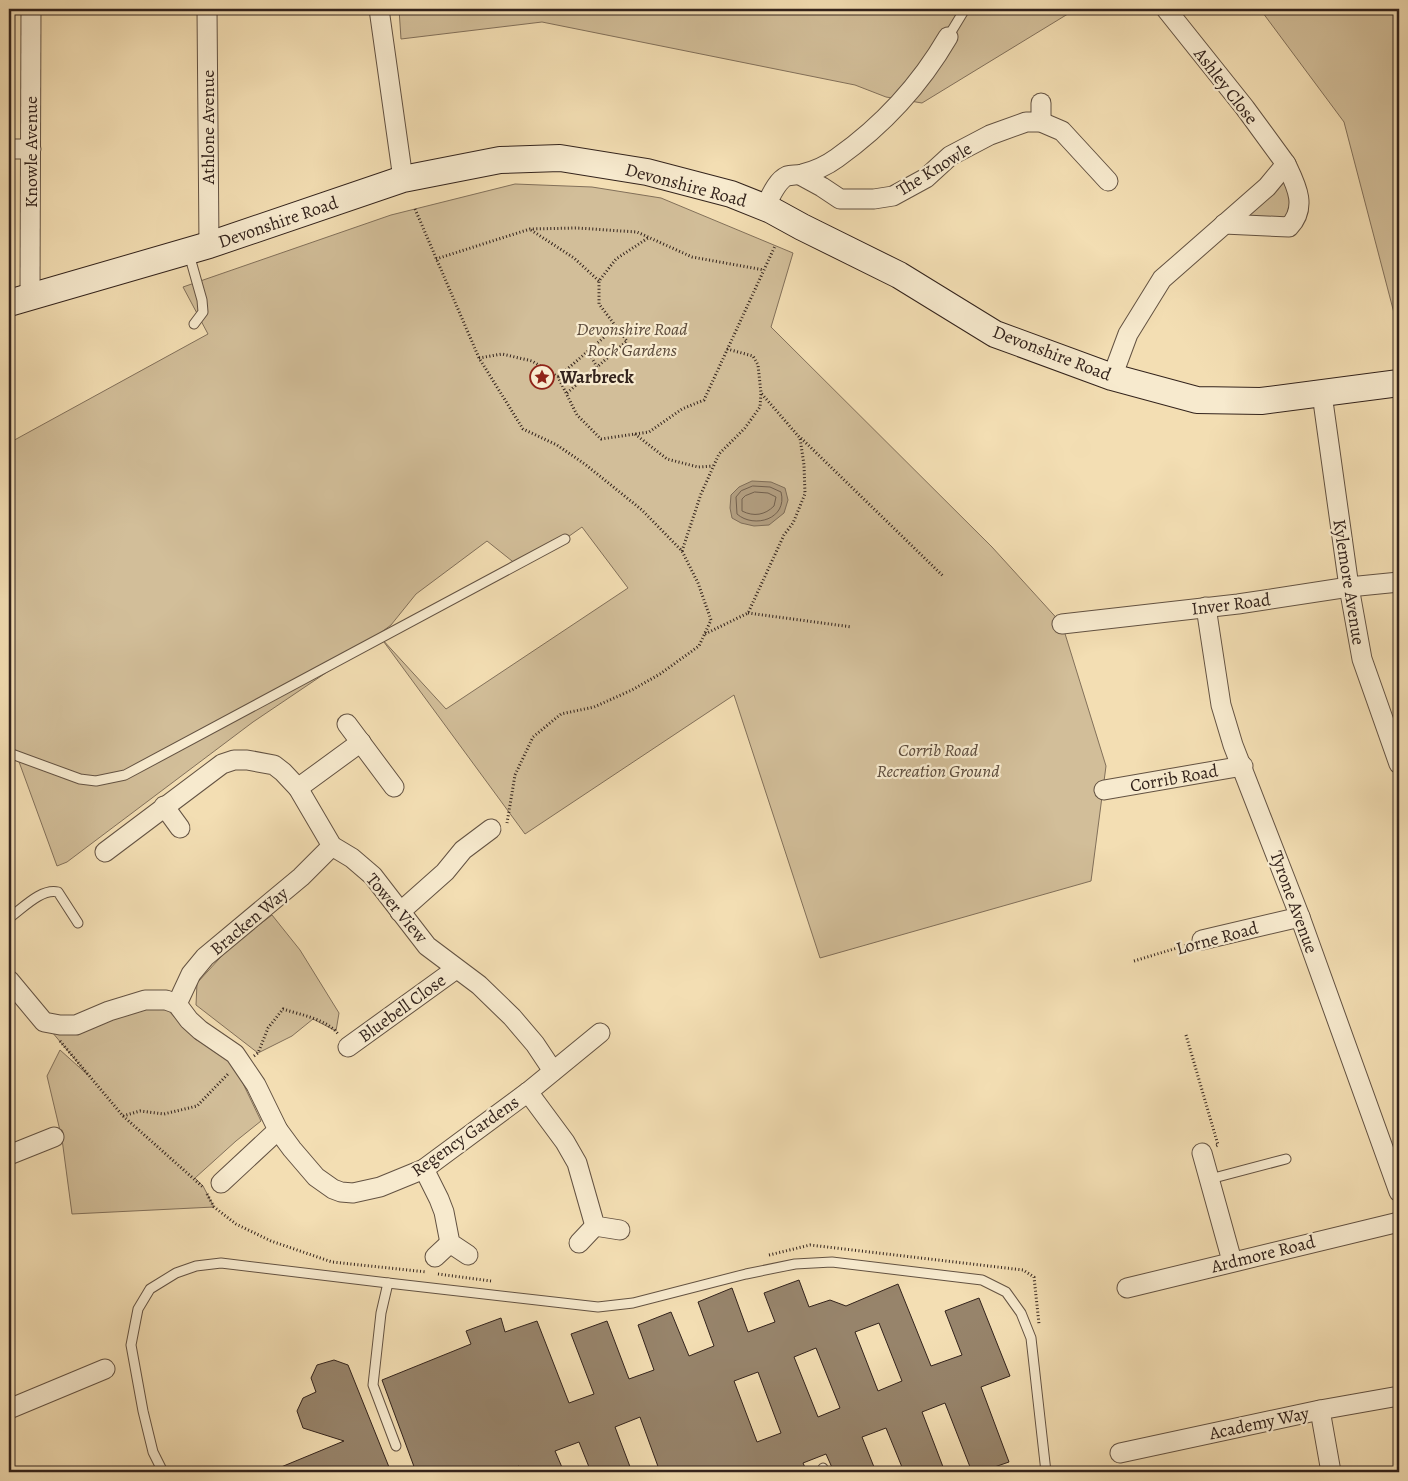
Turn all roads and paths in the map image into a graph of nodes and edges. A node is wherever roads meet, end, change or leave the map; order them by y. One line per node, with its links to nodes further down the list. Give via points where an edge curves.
1 (31, 9): 10 (street, Knowle Avenue)
2 (207, 9): 21 (street, Athlone Avenue)
3 (379, 9): 13 (street)
4 (965, 9): 6 (lane)
5 (1166, 9): 11 (street, Ashley Close)
6 (948, 37): 12 (street, via 932,65 891,112 824,167)
7 (1041, 103): 8 (street)
8 (1041, 122): 12 (street, The Knowle, via 1026,122 990,135 950,156 926,178 893,196 840,199); 14 (street, via 1062,131)
9 (9, 149): 10 (street)
10 (31, 149): 25 (street, Knowle Avenue)
11 (1286, 164): 17 (street, via 1267,187); 17 (street, Ashley Close, via 1298,189 1299,210 1289,227)
12 (800, 175): 15 (street, via 786,176)
13 (403, 179): 15 (main road, Devonshire Road, via 500,160 560,158 647,172 731,194); 21 (main road, Devonshire Road)
14 (1108, 181)
15 (764, 207): 33 (main road, Devonshire Road, via 899,276 995,334)
16 (415, 210): 22 (path)
17 (1224, 224): 33 (street, via 1162,279 1128,334)
18 (530, 229): 19 (path, via 611,230 637,232); 22 (path); 24 (path, via 574,258)
19 (649, 237): 23 (path, via 692,257); 24 (path, via 616,259)
20 (775, 246): 23 (path)
21 (198, 248): 25 (main road, Devonshire Road); 26 (lane, via 203,312)
22 (436, 259): 30 (path)
23 (764, 270): 28 (path)
24 (599, 281): 27 (path, via 598,304)
25 (20, 299)
26 (194, 324)
27 (616, 327): 29 (path); 31 (path, via 627,341)
28 (726, 349): 36 (path, via 753,356 758,365); 38 (path, via 704,400 682,409 649,432)
29 (588, 351): 31 (path); 32 (path)
30 (479, 358): 32 (path, via 502,354 532,361); 42 (path, via 523,429 557,445 586,465 642,510)
31 (596, 367): 35 (path)
32 (558, 377): 35 (path)
33 (1112, 377): 37 (main road, Devonshire Road, via 1197,400 1261,401)
34 (1399, 383): 37 (main road, Devonshire Road)
35 (567, 393): 38 (path, via 577,415 601,439)
36 (761, 393): 39 (path); 40 (path, via 760,407 745,428 719,454)
37 (1322, 394): 45 (street, Kylemore Avenue)
38 (635, 434): 40 (path, via 666,459 698,468)
39 (800, 438): 43 (path); 47 (path, via 805,494)
40 (713, 466): 42 (path)
41 (565, 539): 53 (lane, via 126,775 96,781 80,780)
42 (682, 551): 50 (path, via 711,620)
43 (942, 576)
44 (1399, 582): 45 (street, Inver Road)
45 (1349, 587): 46 (street, Inver Road); 54 (street, Kylemore Avenue, via 1362,659)
46 (1206, 607): 48 (street, Inver Road); 55 (street, Tyrone Avenue, via 1221,704)
47 (748, 613): 49 (path); 50 (path)
48 (1062, 624)
49 (852, 627)
50 (704, 634): 61 (path, via 698,646 660,674 594,707 561,714 533,736 515,775)
51 (347, 724): 52 (street)
52 (360, 742): 56 (street); 57 (street)
53 (9, 753)
54 (1399, 764)
55 (1243, 766): 58 (street, Corrib Road); 65 (street, Tyrone Avenue)
56 (394, 787)
57 (298, 788): 59 (street, Tower View, via 274,765 234,760 222,764); 62 (street, Tower View)
58 (1104, 790)
59 (164, 806): 60 (street); 63 (street, Tower View)
60 (180, 828)
61 (499, 829): 64 (street, via 463,850 445,872)
62 (332, 846): 64 (street, Tower View, via 373,876); 72 (street, Bracken Way, via 301,877 205,957 191,974)
63 (105, 852)
64 (400, 912): 70 (street, Tower View, via 427,946)
65 (1300, 917): 68 (street, Lorne Road); 89 (street, Tyrone Avenue)
66 (9, 918): 67 (lane, via 51,890 58,892)
67 (78, 923)
68 (1202, 940): 69 (path, Lorne Road)
69 (1134, 961)
70 (456, 968): 76 (street, Bluebell Close); 78 (street, Tower View, via 480,985 512,1017)
71 (9, 980): 73 (street)
72 (177, 1004): 73 (street, via 166,1000 145,1000 76,1025); 77 (street, Regency Gardens, via 200,1030)
73 (44, 1022): 80 (path)
74 (600, 1033): 78 (street, Regency Gardens)
75 (1186, 1035): 83 (path, via 1218,1145)
76 (348, 1047): 77 (path, via 336,1031 318,1020 283,1009 268,1028 258,1053)
77 (243, 1063): 80 (path, via 197,1106 164,1114 140,1111); 81 (street, Regency Gardens)
78 (553, 1071): 79 (street, Regency Gardens)
79 (528, 1092): 86 (street, Regency Gardens); 91 (street, via 577,1163)
80 (123, 1116): 99 (path, via 203,1186 214,1207 236,1224 271,1241 332,1262)
81 (278, 1130): 86 (street, Regency Gardens, via 316,1177 341,1192 380,1187); 88 (street)
82 (54, 1137): 84 (street)
83 (1202, 1153): 87 (street)
84 (9, 1155)
85 (1286, 1159): 87 (lane)
86 (424, 1169): 93 (street, via 444,1212)
87 (1210, 1179): 98 (street)
88 (221, 1183)
89 (1399, 1192)
90 (1399, 1222): 98 (street, Ardmore Road)
91 (595, 1226): 92 (street); 94 (street)
92 (620, 1230)
93 (450, 1243): 95 (street); 97 (street)
94 (579, 1243)
95 (468, 1254)
96 (765, 1256): 102 (path, via 810,1245 1023,1270 1034,1277)
97 (435, 1257)
98 (1232, 1261): 101 (street, Ardmore Road)
99 (499, 1282)
100 (388, 1284): 107 (lane, via 381,1313 373,1385); 109 (lane, via 221,1263 176,1273 150,1289 138,1309 131,1345 153,1452); 110 (lane, via 598,1306 633,1303 794,1264 832,1262 982,1280 1006,1292 1021,1313 1031,1338)
101 (1127, 1288)
102 (1040, 1326)
103 (105, 1369): 105 (street)
104 (1399, 1396): 106 (street, Academy Way)
105 (9, 1409)
106 (1320, 1410): 108 (street, Academy Way); 111 (street)
107 (396, 1446)
108 (1120, 1453)
109 (163, 1472)
110 (1046, 1472)
111 (1331, 1472)

